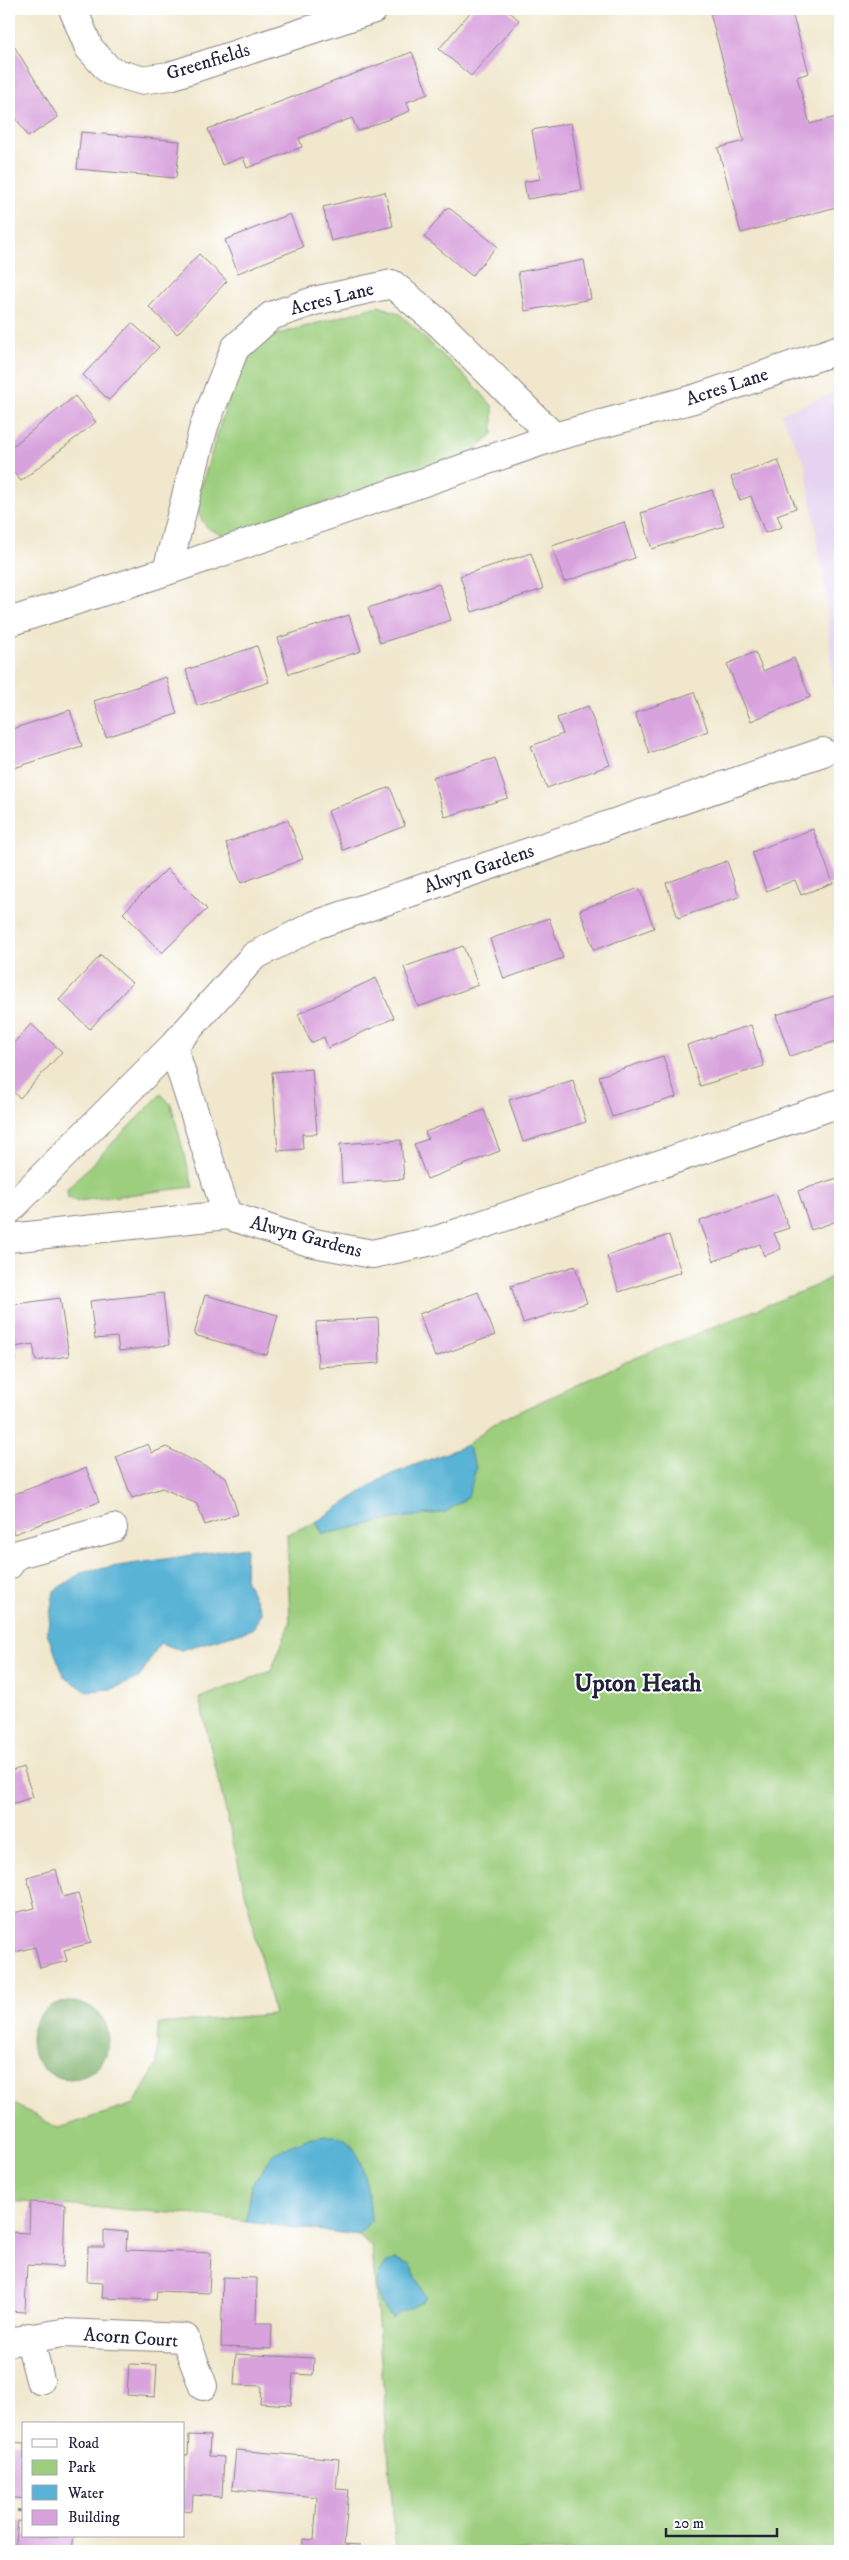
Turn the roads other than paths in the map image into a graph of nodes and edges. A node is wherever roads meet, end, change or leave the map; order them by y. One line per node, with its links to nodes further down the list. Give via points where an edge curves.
1 (73, 9): 2 (street, Greenfields, via 88,48 104,65 110,71 140,80 170,76)
2 (374, 9)
3 (840, 349): 4 (street, Acres Lane, via 697,398)
4 (554, 437): 5 (street, Acres Lane); 5 (street, Acres Lane, via 439,324 392,284 314,301 271,316 235,348 204,426)
5 (168, 571): 6 (street, Acres Lane)
6 (9, 622)
7 (823, 752): 8 (street, Alwyn Gardens, via 315,925 254,956)
8 (173, 1046): 10 (street, Alwyn Gardens); 11 (street, Alwyn Gardens)
9 (840, 1103): 11 (street, Alwyn Gardens, via 437,1240 372,1254 309,1242)
10 (9, 1210)
11 (227, 1215): 12 (street, Alwyn Gardens)
12 (9, 1238)
13 (113, 1528): 14 (street, via 16,1555)
14 (9, 1565)
15 (19, 2340): 16 (street, Acorn Court); 17 (street, Acorn Court, via 63,2333 186,2338)
16 (40, 2380)
17 (203, 2386)

